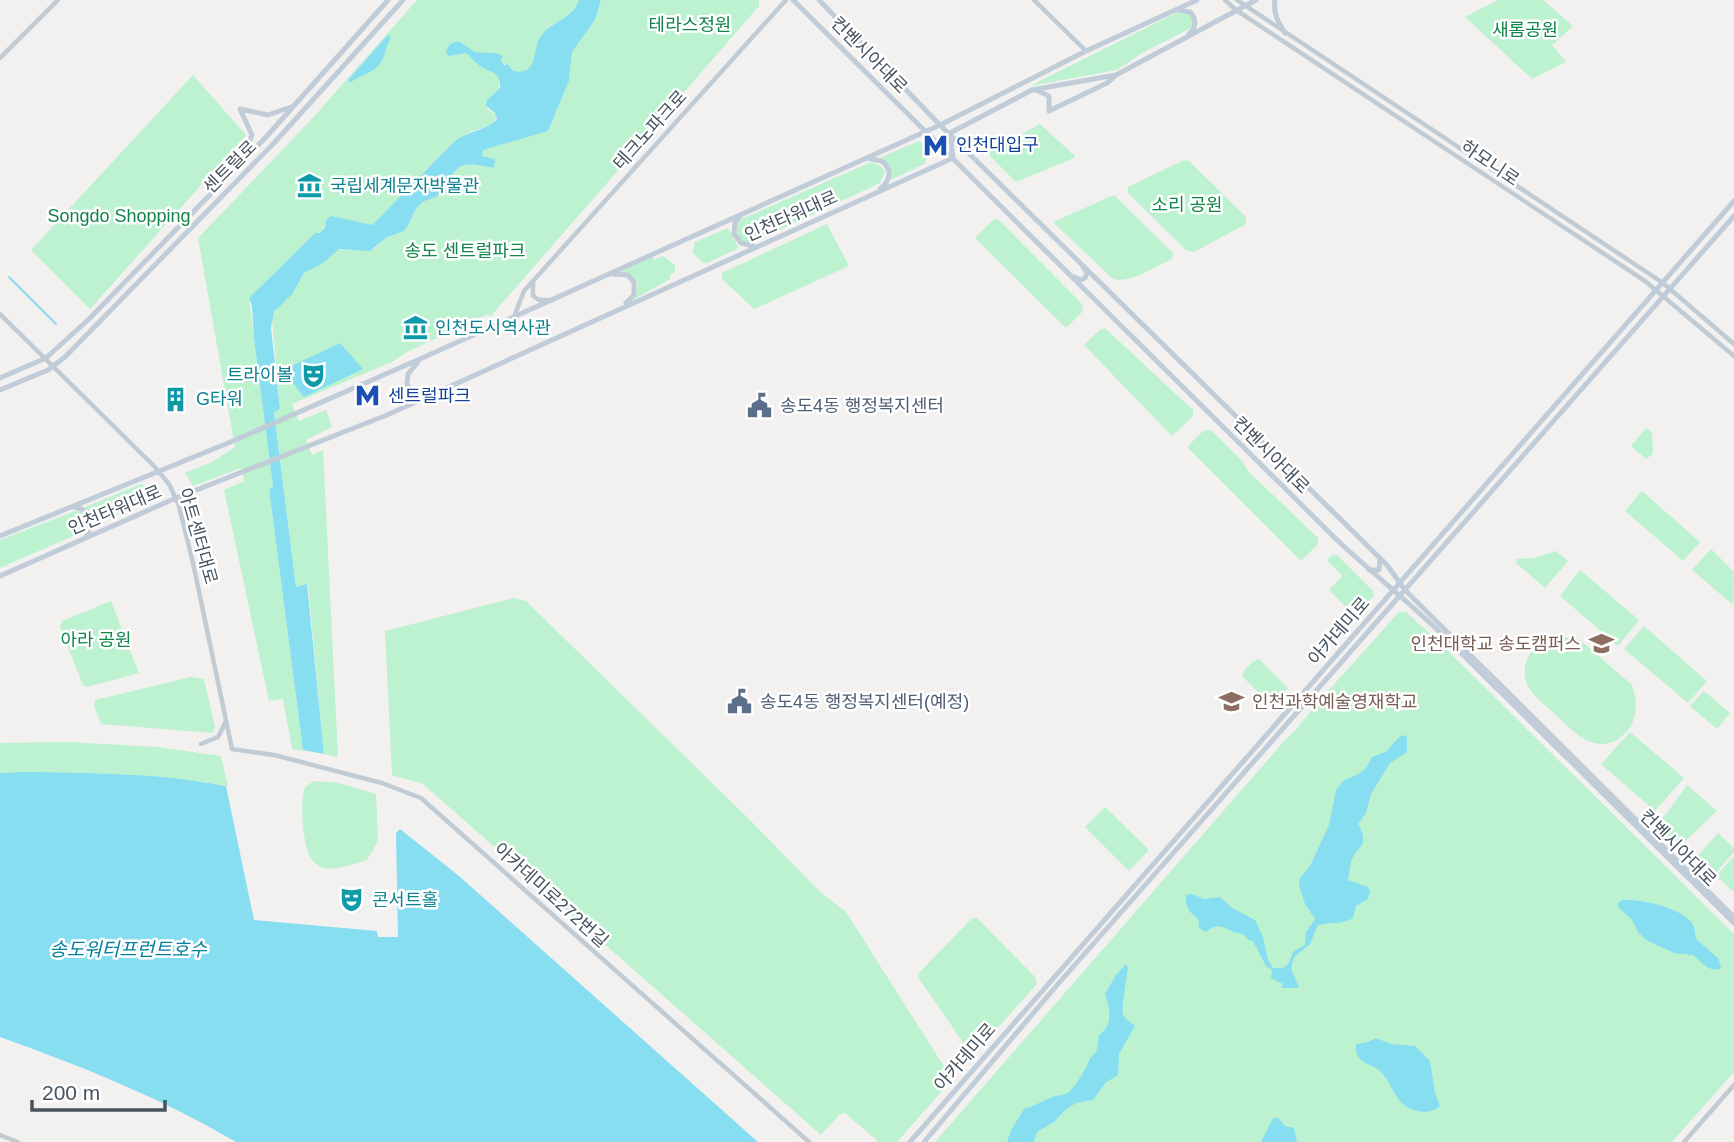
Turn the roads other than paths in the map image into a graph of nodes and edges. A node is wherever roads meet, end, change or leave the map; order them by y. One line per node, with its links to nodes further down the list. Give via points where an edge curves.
1 (58, 0): 20 (street)
2 (388, 0): 23 (main road, 센트럴로)
3 (403, 0): 51 (main road, 센트럴로, via 274,143)
4 (786, 0): 38 (street, 테크노파크로)
5 (793, 0): 25 (main road, 컨벤시아대로)
6 (819, 0): 24 (main road, 컨벤시아대로)
7 (1034, 0): 19 (street)
8 (1184, 0): 16 (main road)
9 (1197, 0): 16 (main road, 인천타워대로)
10 (1225, 0): 15 (street, 하모니로)
11 (1237, 0): 14 (street, 하모니로)
12 (1256, 0): 14 (main road)
13 (1275, 0): 17 (main road, via 1276,18)
14 (1244, 6): 15 (main road); 17 (street, 하모니로)
15 (1236, 10): 18 (main road); 41 (street, 하모니로)
16 (1174, 11): 18 (main road, via 1186,10 1194,17 1193,29); 19 (main road, 인천타워대로)
17 (1285, 33): 39 (street, 하모니로)
18 (1180, 40): 21 (main road)
19 (1086, 51): 24 (main road, 인천타워대로)
20 (0, 58)
21 (1116, 75): 22 (main road); 22 (main road, via 1059,105 1046,93)
22 (1032, 90): 26 (main road)
23 (294, 105): 29 (main road, 센트럴로); 29 (main road, via 268,115 240,109 252,135)
24 (940, 125): 25 (main road, 인천타워대로); 26 (main road, 컨벤시아대로)
25 (925, 131): 27 (main road, 인천타워대로); 28 (main road, 컨벤시아대로)
26 (950, 133): 28 (main road); 35 (main road, 컨벤시아대로)
27 (862, 158): 30 (main road, via 880,160 889,170 887,182); 32 (main road, 인천타워대로)
28 (953, 158): 30 (main road, 인천타워대로); 37 (main road, 컨벤시아대로)
29 (240, 163): 49 (main road, 센트럴로)
30 (875, 193): 34 (main road, 인천타워대로)
31 (1734, 201): 39 (main road, 아카데미로)
32 (746, 211): 34 (main road, via 734,223 734,234 743,244); 36 (main road, 인천타워대로)
33 (1734, 216): 40 (main road, 아카데미로)
34 (759, 246): 44 (main road, 인천타워대로)
35 (1080, 261): 37 (main road, via 1085,278); 60 (main road, 컨벤시아대로)
36 (609, 274): 43 (main road, 인천타워대로); 44 (main road, via 625,274 634,282 634,295)
37 (1068, 274): 61 (main road, 컨벤시아대로)
38 (535, 279): 43 (street, via 533,296); 46 (street, 테크노파크로, via 521,296)
39 (1663, 283): 40 (street, 하모니로); 41 (main road, 아카데미로)
40 (1671, 289): 42 (main road, 아카데미로); 47 (street, 하모니로)
41 (1657, 290): 42 (street, 하모니로); 63 (main road, 아카데미로)
42 (1664, 296): 48 (street, 하모니로); 65 (main road, 아카데미로)
43 (555, 298): 46 (main road, 인천타워대로)
44 (622, 308): 54 (main road, 인천타워대로)
45 (0, 314): 49 (street, 아트센터대로)
46 (514, 317): 50 (main road, 인천타워대로)
47 (1734, 344)
48 (1734, 356)
49 (46, 359): 51 (street, 아트센터대로); 52 (main road, 센트럴로)
50 (420, 359): 54 (main road, via 408,374 407,385 418,394); 55 (main road, 인천타워대로)
51 (54, 366): 53 (main road, 센트럴로); 55 (street, 아트센터대로)
52 (0, 378)
53 (0, 390)
54 (435, 394): 56 (main road, 인천타워대로)
55 (159, 471): 56 (street, 아트센터대로); 57 (main road, 인천타워대로)
56 (176, 498): 59 (main road, 인천타워대로); 66 (street, 아트센터대로)
57 (72, 507): 58 (main road, 인천타워대로); 59 (main road, via 90,517 92,526)
58 (0, 536)
59 (86, 537): 62 (main road, 인천타워대로)
60 (1380, 559): 61 (main road, via 1379,570); 63 (main road, 컨벤시아대로)
61 (1369, 570): 64 (main road, 컨벤시아대로)
62 (0, 576)
63 (1400, 583): 64 (main road, 아카데미로); 65 (main road, 컨벤시아대로)
64 (1394, 591): 65 (main road, 컨벤시아대로); 75 (main road, 아카데미로)
65 (1403, 592): 69 (main road, 컨벤시아대로); 70 (main road, 컨벤시아대로); 76 (main road, 아카데미로)
66 (226, 720): 67 (street, via 218,737); 68 (street, 아트센터대로)
67 (201, 744)
68 (232, 749): 74 (street, 아카데미로272번길, via 382,783 421,799)
69 (1734, 917)
70 (1734, 923)
71 (1734, 1086): 77 (street)
72 (0, 1135): 73 (street)
73 (18, 1142)
74 (809, 1142)
75 (910, 1142)
76 (924, 1142)
77 (1684, 1142)

